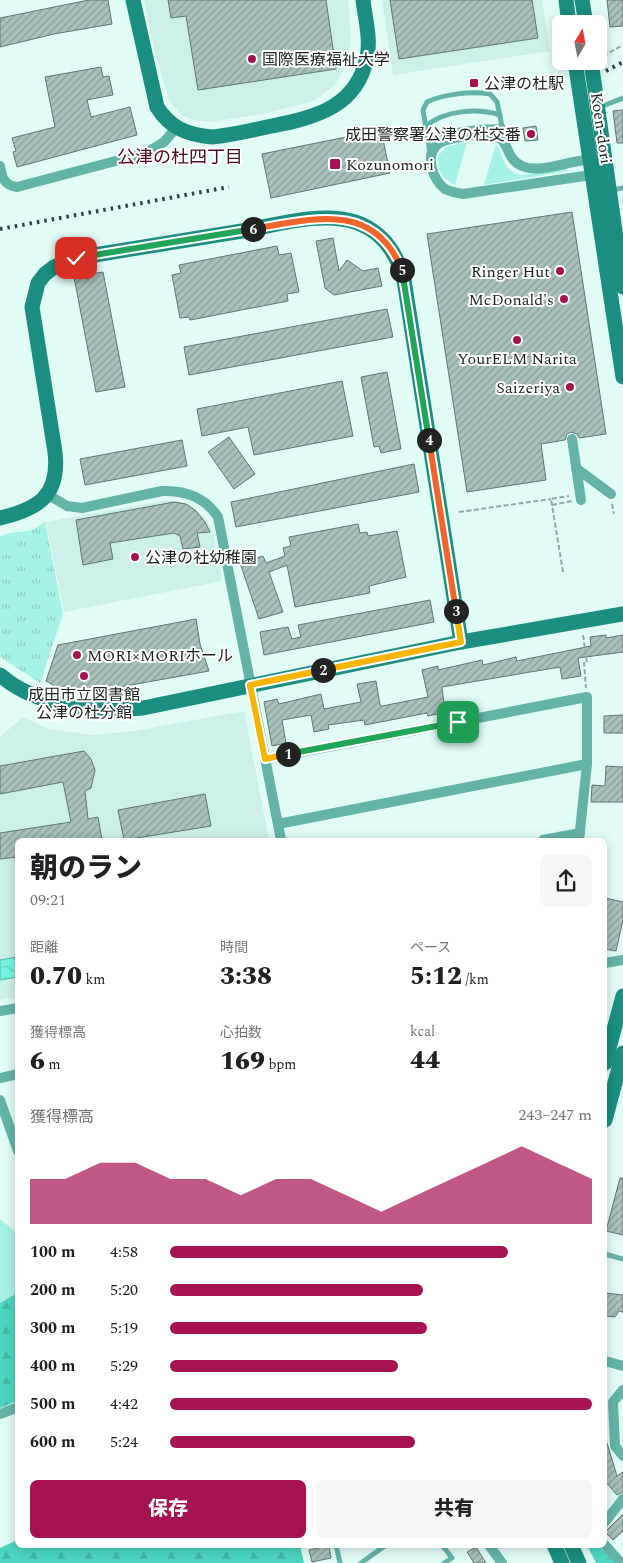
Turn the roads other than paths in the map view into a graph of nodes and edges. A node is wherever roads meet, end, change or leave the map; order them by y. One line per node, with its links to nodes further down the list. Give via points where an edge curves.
1 (133, 0): 14 (street, via 157,107)
2 (363, 0): 14 (street, via 368,40 363,72 356,88 334,107 309,119 229,135 197,135)
3 (566, 0): 5 (street)
4 (582, 0): 6 (street)
5 (568, 15)
6 (584, 15)
7 (576, 70): 18 (street, Koen-dori)
8 (596, 70): 10 (street, Koen-dori)
9 (623, 98): 10 (lane)
10 (598, 108): 19 (street, Koen-dori)
11 (500, 115): 12 (lane, via 480,111 442,116); 12 (lane, via 497,102 490,94 439,98 424,106); 13 (lane)
12 (426, 126): 15 (lane)
13 (503, 127): 15 (lane, via 490,126); 16 (lane)
14 (176, 128): 20 (street, via 164,142 146,153 18,188 2,179)
15 (427, 138): 17 (lane)
16 (506, 143): 17 (street, via 501,137 487,134 444,141 433,151); 18 (street, via 514,161 530,168)
17 (431, 160): 21 (street, via 437,181 453,193 463,194)
18 (589, 160): 19 (street); 21 (street, Koen-dori)
19 (606, 165): 21 (street); 22 (street, Koen-dori)
20 (0, 166)
21 (591, 175): 25 (street, Koen-dori)
22 (616, 189): 23 (street, Koen-dori)
23 (622, 268): 24 (street, Koen-dori)
24 (623, 287)
25 (623, 377)
26 (572, 439): 27 (street)
27 (576, 468): 29 (street); 30 (street)
28 (47, 494): 31 (street, via 33,507); 33 (street, via 56,462 32,307 38,283 45,274 76,258 313,219 353,221 384,240 397,259 404,280); 35 (street, via 67,506 82,508 176,490 192,494 212,508 222,529)
29 (611, 494)
30 (579, 497)
31 (0, 518)
32 (623, 614): 33 (street)
33 (461, 642): 35 (street)
34 (0, 675): 35 (street, via 21,689 54,702 105,710 143,708)
35 (250, 685): 36 (street)
36 (265, 759): 37 (street, via 587,697); 38 (street)
37 (587, 764): 38 (street); 39 (street)
38 (278, 824): 40 (street)
39 (579, 836): 41 (street)
40 (281, 838)
41 (561, 838)
42 (623, 960): 43 (street)
43 (607, 963)
44 (623, 996): 48 (street)
45 (15, 1008): 46 (street)
46 (0, 1011)
47 (623, 1052): 52 (street)
48 (607, 1056)
49 (15, 1075): 50 (street)
50 (0, 1078)
51 (0, 1100): 53 (street)
52 (607, 1112)
53 (15, 1142)
54 (607, 1255): 55 (lane)
55 (623, 1259)
56 (607, 1362): 57 (street)
57 (623, 1366)
58 (623, 1390): 61 (street, via 613,1402 615,1446)
59 (15, 1409): 60 (street)
60 (0, 1414)
61 (623, 1456)
62 (623, 1499): 63 (street)
63 (607, 1519)
64 (607, 1547): 77 (street)
65 (337, 1548): 71 (lane)
66 (382, 1548): 72 (lane)
67 (444, 1548): 73 (lane, via 452,1558)
68 (491, 1548): 74 (street)
69 (555, 1548): 75 (street)
70 (572, 1548): 76 (street)
71 (340, 1563)
72 (361, 1563)
73 (444, 1563)
74 (502, 1563)
75 (562, 1563)
76 (579, 1563)
77 (621, 1563)

